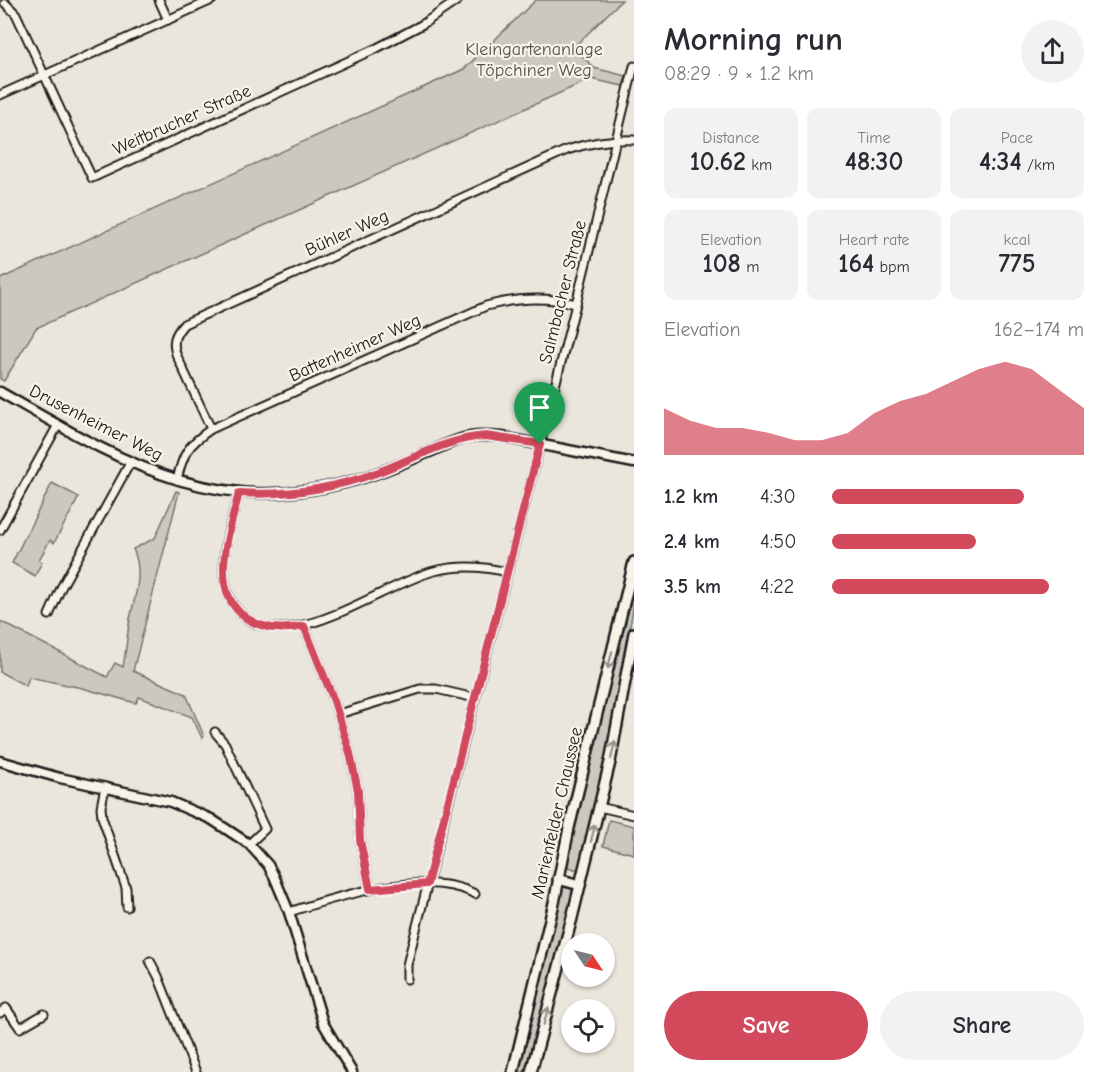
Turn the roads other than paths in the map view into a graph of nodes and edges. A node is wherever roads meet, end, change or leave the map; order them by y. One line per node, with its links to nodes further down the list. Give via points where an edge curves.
1 (159, 0): 5 (street)
2 (212, 0): 5 (street)
3 (458, 0): 7 (street, Weitbrucher Straße, via 393,41 92,178)
4 (5, 3): 7 (street, Weitbrucher Straße, via 16,14)
5 (168, 20): 7 (street)
6 (634, 66): 9 (street, Salmbacher Straße)
7 (44, 76): 8 (street)
8 (0, 95)
9 (616, 139): 10 (street, Bühler Weg); 11 (street, Salmbacher Straße); 14 (street, Bühler Weg, via 567,150 184,324 173,345)
10 (634, 140)
11 (576, 304): 14 (street, Battenheimer Weg, via 533,298 486,306); 15 (street, Salmbacher Straße)
12 (0, 392): 13 (street, Drusenheimer Weg)
13 (58, 425): 16 (street, Drusenheimer Weg); 20 (street)
14 (211, 429): 18 (street, Battenheimer Weg, via 189,446)
15 (540, 444): 17 (street, Drusenheimer Weg); 19 (street, Drusenheimer Weg, via 502,437 470,437 333,486 272,494); 22 (street, Salmbacher Straße)
16 (130, 463): 18 (street, Drusenheimer Weg); 23 (street)
17 (634, 463)
18 (177, 480): 19 (street, Drusenheimer Weg)
19 (239, 493): 24 (street, via 224,564 231,601 243,616 260,626)
20 (0, 530)
21 (634, 562): 34 (main road, Marienfelder Chaussee, one-way to 34)
22 (507, 572): 24 (street, via 478,567 437,570); 26 (street, Salmbacher Straße)
23 (49, 615)
24 (304, 626): 27 (street)
25 (634, 633): 31 (main road, one-way to 25)
26 (475, 698): 27 (street, via 420,689); 35 (street, Salmbacher Straße)
27 (339, 714): 37 (street, via 357,785 360,840)
28 (215, 732): 33 (street, via 225,744 265,829)
29 (0, 761): 30 (street)
30 (105, 787): 33 (street, via 195,811); 39 (street, via 102,817 126,888)
31 (599, 807): 32 (street); 36 (main road, one-way to 31)
32 (634, 815)
33 (249, 844): 40 (street, via 268,865)
34 (558, 879): 36 (main road); 47 (main road, Marienfelder Chaussee)
35 (427, 884): 37 (street); 38 (street, via 459,887); 42 (street, Salmbacher Straße, via 406,965)
36 (580, 885): 48 (main road, one-way to 36)
37 (370, 889): 40 (street)
38 (475, 894)
39 (127, 907)
40 (289, 912): 46 (street, via 324,1023)
41 (150, 961): 45 (street)
42 (407, 979)
43 (3, 1008): 44 (street, via 20,1028)
44 (44, 1014)
45 (196, 1072)
46 (352, 1072)
47 (513, 1072)
48 (531, 1072)

